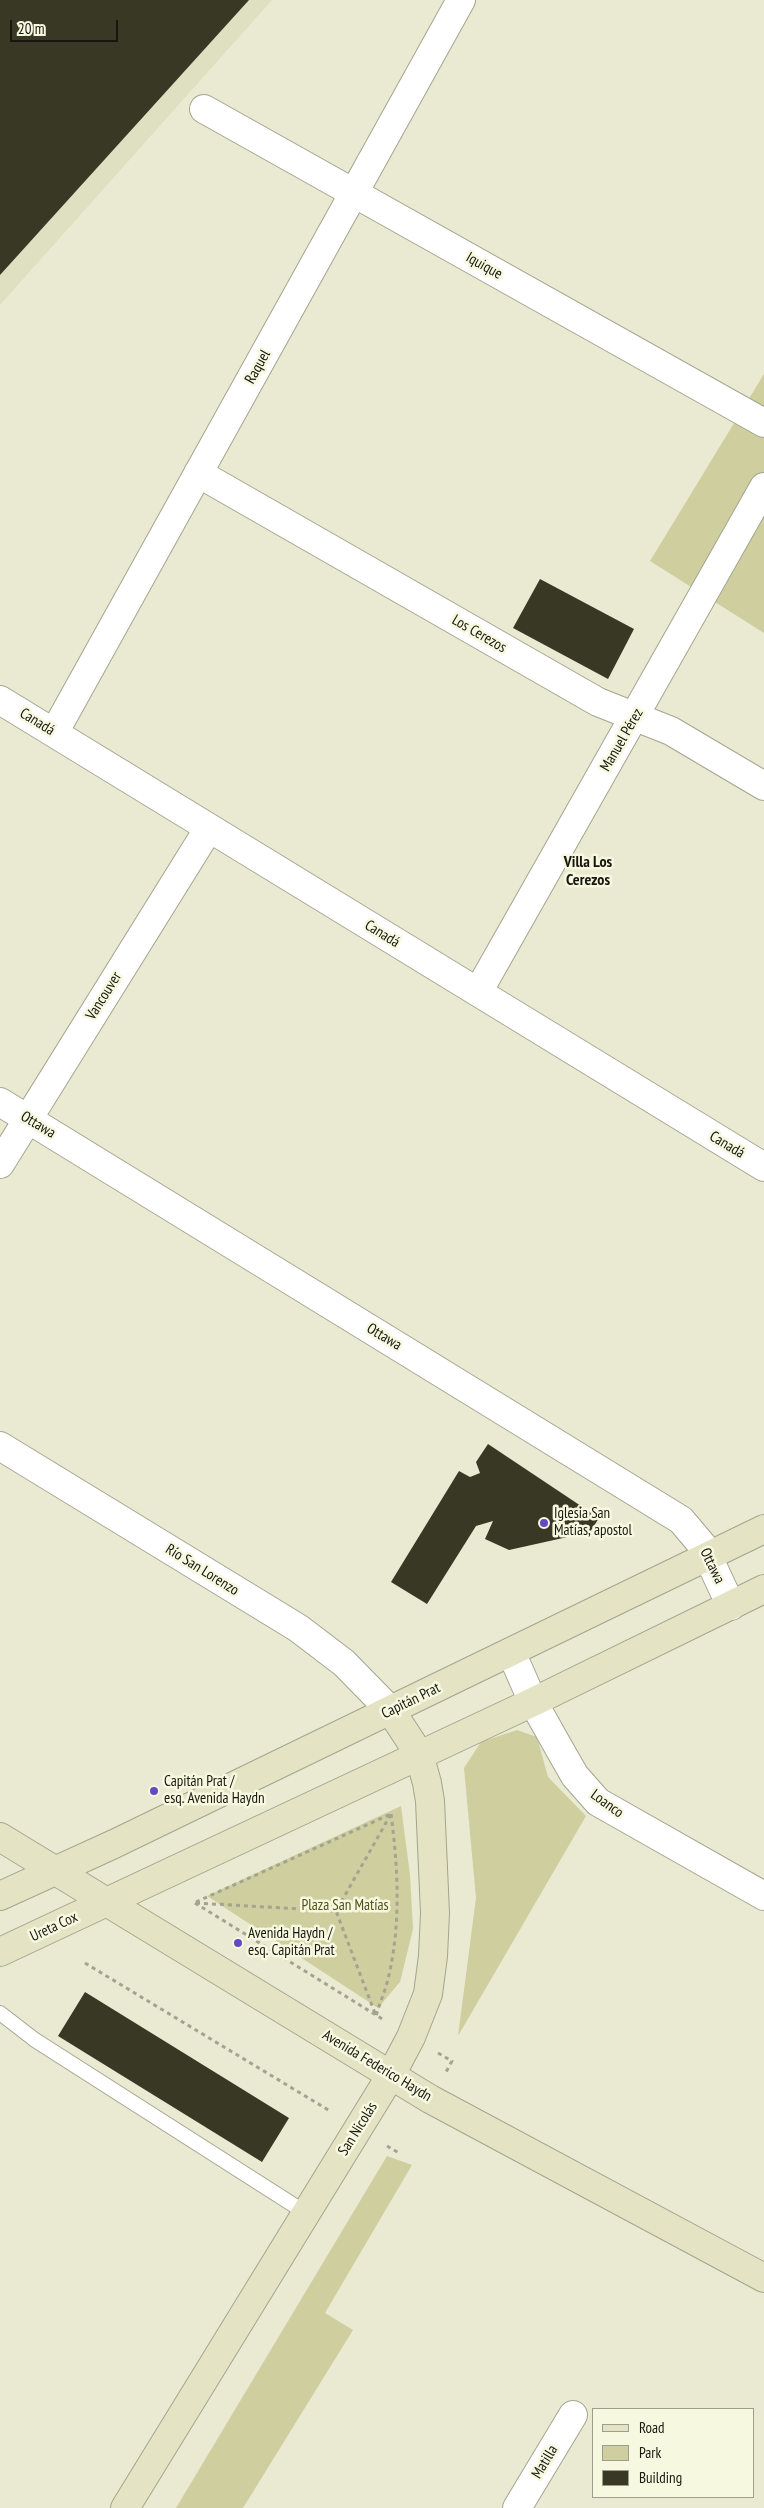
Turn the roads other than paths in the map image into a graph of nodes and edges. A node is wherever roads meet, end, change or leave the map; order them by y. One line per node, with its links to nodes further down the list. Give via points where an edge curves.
1 (461, 0): 3 (street, Raquel)
2 (204, 109): 3 (street, Iquique)
3 (354, 193): 4 (street, Iquique); 5 (street, Raquel)
4 (764, 423)
5 (198, 474): 8 (street, Los Cerezos, via 598,702); 9 (street, Raquel)
6 (764, 487): 8 (street, Manuel Pérez)
7 (0, 700): 9 (street, Canadá)
8 (635, 717): 10 (street, Los Cerezos, via 671,732); 12 (street, Manuel Pérez)
9 (54, 733): 11 (street, Canadá)
10 (764, 786)
11 (209, 828): 12 (street, Canadá); 14 (street, Vancouver)
12 (478, 992): 16 (street, Canadá)
13 (0, 1102): 14 (street, Ottawa)
14 (28, 1119): 15 (street, Vancouver); 19 (street, Ottawa, via 669,1511 692,1531)
15 (0, 1164)
16 (764, 1168)
17 (0, 1446): 24 (street, Río San Lorenzo, via 298,1628 344,1663)
18 (764, 1529): 19 (street, Capitán Prat)
19 (708, 1558): 21 (street, Ottawa); 22 (street, Capitán Prat)
20 (764, 1589): 21 (street)
21 (731, 1606): 23 (street)
22 (511, 1652): 23 (street, Loanco); 24 (street, Capitán Prat)
23 (533, 1702): 25 (street); 29 (street, Loanco, via 575,1776 598,1802)
24 (391, 1711): 25 (street, San Nicolás); 27 (street, Capitán Prat)
25 (419, 1754): 30 (street); 33 (street, San Nicolás, via 430,1801 435,1914 433,1956 428,1994 412,2037)
26 (0, 1837): 27 (street, Avenida Federico Haydn)
27 (57, 1870): 28 (street); 30 (street, Avenida Federico Haydn)
28 (0, 1896)
29 (764, 1896)
30 (108, 1902): 31 (street, Ureta Cox); 33 (street, Avenida Federico Haydn)
31 (0, 1952)
32 (0, 2013): 34 (lane, via 36,2040)
33 (392, 2075): 34 (street, San Nicolás); 35 (street, Avenida Federico Haydn, via 430,2099)
34 (306, 2213): 37 (street, San Nicolás)
35 (764, 2278)
36 (573, 2415): 38 (street, Matilla)
37 (125, 2508)
38 (517, 2508)

